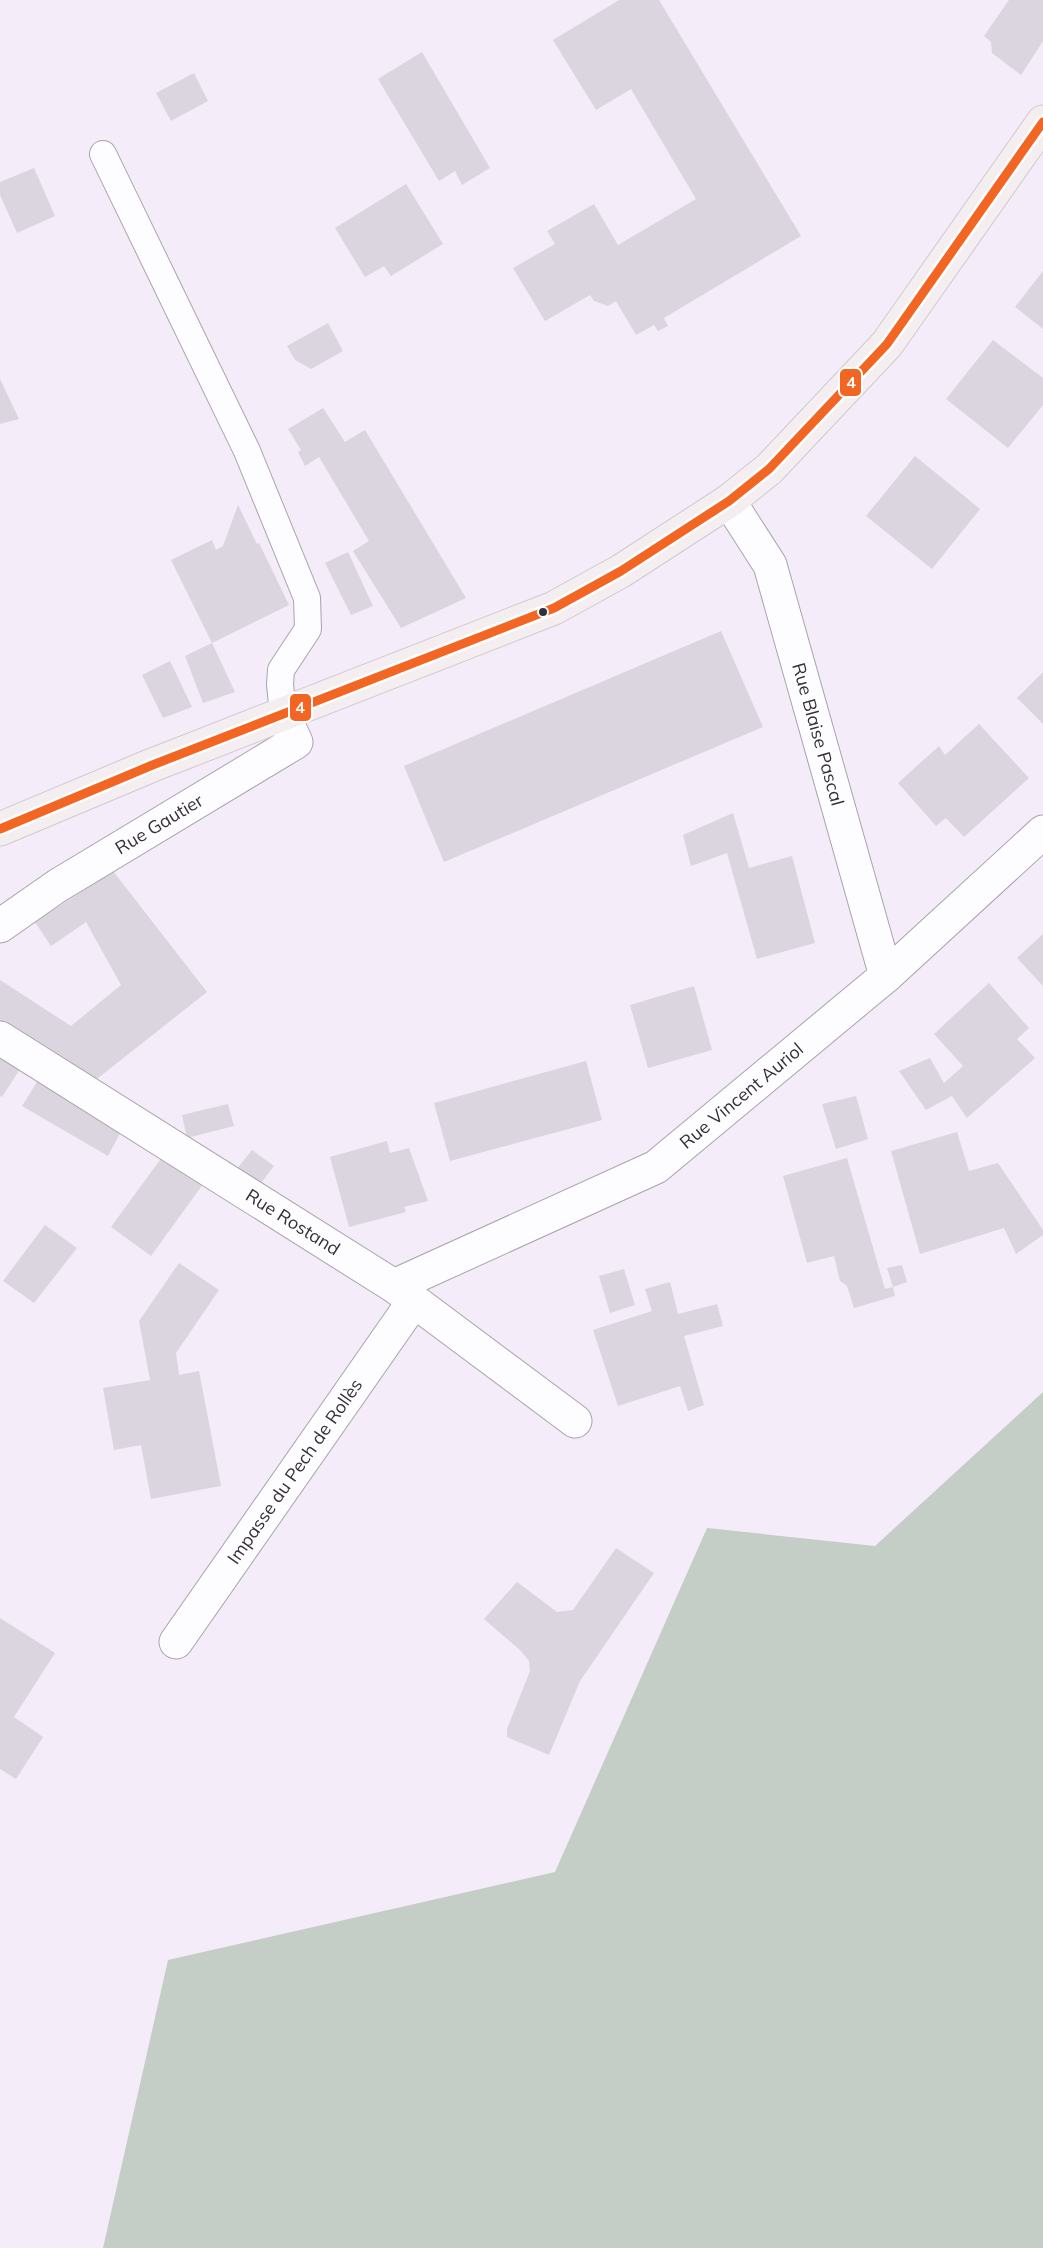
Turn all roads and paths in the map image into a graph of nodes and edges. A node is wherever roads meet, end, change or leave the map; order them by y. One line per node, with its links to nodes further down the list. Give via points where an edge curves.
1 (1043, 122): 3 (main road, via 887,344 769,469)
2 (103, 154): 4 (lane, via 248,451 307,598 308,629 281,670)
3 (729, 501): 4 (main road, via 621,571 554,608); 8 (street, Rue Blaise Pascal, via 770,565)
4 (283, 714): 5 (main road); 7 (street, Rue Gautier, via 296,742 57,886)
5 (0, 828)
6 (1043, 832): 8 (street, Rue Vincent Auriol)
7 (0, 926)
8 (886, 976): 10 (street, Rue Vincent Auriol, via 656,1167)
9 (0, 1038): 10 (street, Rue Rostand)
10 (404, 1294): 11 (street, Rue Rostand); 12 (street, Impasse du Pech de Rollès)
11 (575, 1422)
12 (176, 1641)

